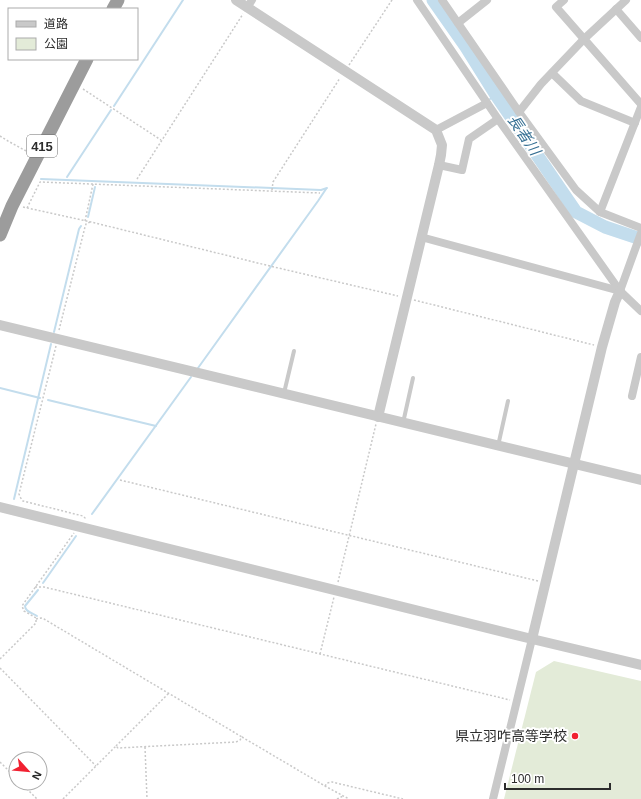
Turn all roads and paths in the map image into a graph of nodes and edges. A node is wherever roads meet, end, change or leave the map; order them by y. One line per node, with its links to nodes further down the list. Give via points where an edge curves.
1 (236, 0): 8 (street)
2 (392, 0): 14 (path)
3 (417, 0): 17 (street)
4 (442, 0): 10 (street)
5 (487, 0): 10 (street)
6 (564, 0): 12 (street, via 556,7)
7 (626, 0): 9 (street)
8 (250, 4): 14 (street); 24 (path)
9 (616, 9): 11 (street); 12 (street)
10 (458, 23): 19 (street)
11 (641, 38)
12 (584, 39): 15 (street); 18 (street)
13 (86, 60): 16 (highway, 415)
14 (345, 71): 22 (street); 29 (path, via 273,182)
15 (552, 73): 19 (street); 21 (street, via 582,101)
16 (75, 83): 24 (path); 25 (highway, 415)
17 (487, 103): 20 (street); 22 (street)
18 (641, 106): 21 (street)
19 (519, 112): 33 (street, via 576,190)
20 (498, 118): 26 (street, via 469,139 462,170); 40 (street)
21 (635, 123): 33 (street)
22 (436, 130): 26 (street, via 442,145)
23 (0, 136): 25 (path)
24 (162, 140): 27 (path)
25 (37, 157): 31 (highway, 415)
26 (439, 165): 39 (street)
27 (137, 179)
28 (93, 184): 29 (path); 32 (path, via 40,182); 34 (path)
29 (272, 188): 30 (path)
30 (320, 193)
31 (13, 204): 32 (path); 38 (highway, 415)
32 (27, 208): 34 (path)
33 (600, 212): 36 (street)
34 (85, 221): 35 (path)
35 (91, 222): 41 (path); 44 (path, via 85,227)
36 (641, 228)
37 (641, 233): 40 (street)
38 (0, 235)
39 (421, 237): 40 (street); 41 (street)
40 (620, 291): 42 (street); 45 (street)
41 (407, 298): 45 (path); 52 (street)
42 (641, 311)
43 (0, 325): 44 (street)
44 (57, 339): 49 (street); 59 (path, via 19,494 22,501 83,516 85,521)
45 (602, 347): 55 (street)
46 (294, 351): 49 (lane)
47 (641, 357): 50 (street)
48 (413, 378): 53 (lane)
49 (284, 394): 52 (street)
50 (632, 396)
51 (508, 401): 54 (lane)
52 (378, 417): 53 (street); 60 (path)
53 (403, 423): 54 (street)
54 (498, 446): 55 (street)
55 (573, 464): 57 (street); 61 (street)
56 (120, 480): 60 (path)
57 (641, 480)
58 (0, 507): 59 (street)
59 (80, 527): 62 (path); 63 (street)
60 (349, 535): 61 (path); 63 (path)
61 (545, 582): 65 (street)
62 (36, 586): 64 (path, via 22,606 24,611); 66 (path)
63 (336, 590): 65 (street); 66 (path)
64 (36, 619): 67 (path, via 36,623); 70 (path, via 44,619)
65 (532, 639): 68 (street); 71 (street)
66 (320, 654): 71 (path)
67 (0, 659)
68 (641, 665)
69 (0, 668): 76 (path)
70 (168, 693): 72 (path); 73 (path)
71 (516, 702): 87 (street)
72 (242, 737): 74 (path, via 236,742); 78 (path)
73 (116, 746): 74 (path); 76 (path)
74 (145, 747): 83 (path)
75 (0, 762): 77 (path)
76 (96, 766): 82 (path)
77 (8, 770)
78 (325, 786): 80 (path); 86 (path, via 332,782)
79 (29, 791): 81 (path)
80 (343, 796): 84 (path); 85 (path)
81 (37, 799)
82 (63, 799)
83 (147, 799)
84 (337, 799)
85 (348, 799)
86 (403, 799)
87 (492, 799)

